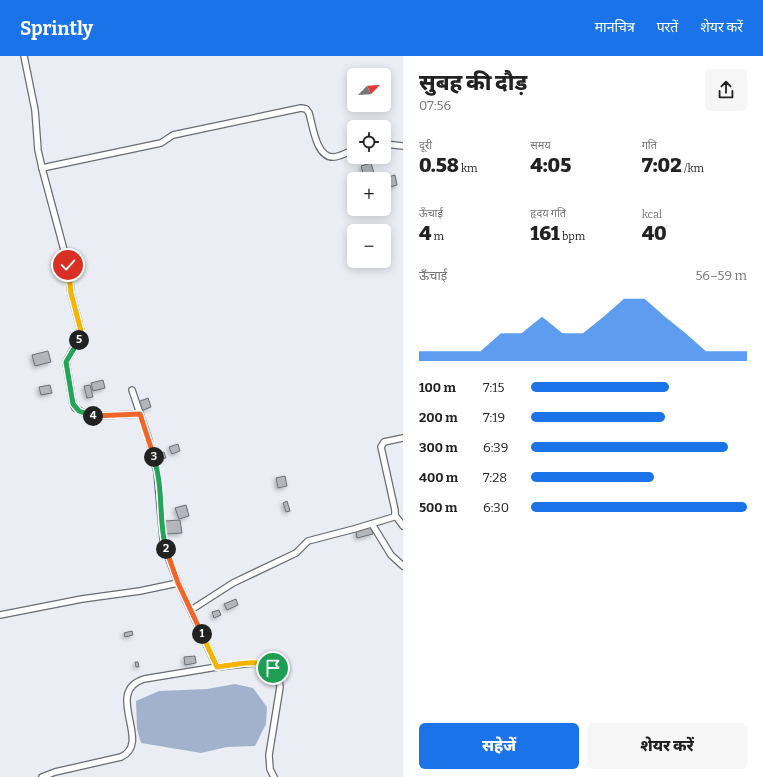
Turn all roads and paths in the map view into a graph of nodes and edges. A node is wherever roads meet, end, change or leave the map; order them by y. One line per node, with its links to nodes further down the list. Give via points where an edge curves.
1 (26, 57): 5 (street)
2 (391, 145): 3 (street)
3 (403, 146)
4 (347, 152): 5 (street, via 334,157 324,154 318,144 309,113 301,108 173,135 161,142)
5 (42, 168): 7 (street, via 68,265 71,293 81,331 66,362 73,404 79,411 94,416)
6 (132, 390): 7 (street)
7 (140, 414): 13 (street, via 153,452 158,477 163,539)
8 (403, 438): 9 (street, via 384,442 381,446)
9 (395, 515): 10 (street); 11 (street)
10 (372, 524): 12 (street, via 391,555); 14 (street, via 308,541 296,554 233,583)
11 (403, 526)
12 (403, 566)
13 (178, 583): 14 (street); 15 (street)
14 (191, 610): 16 (street)
15 (0, 615)
16 (217, 667): 17 (street, via 137,681 128,690 127,696 133,740 127,754); 18 (street, via 261,663 276,672 280,687 269,755 270,769)
17 (42, 777)
18 (274, 777)

